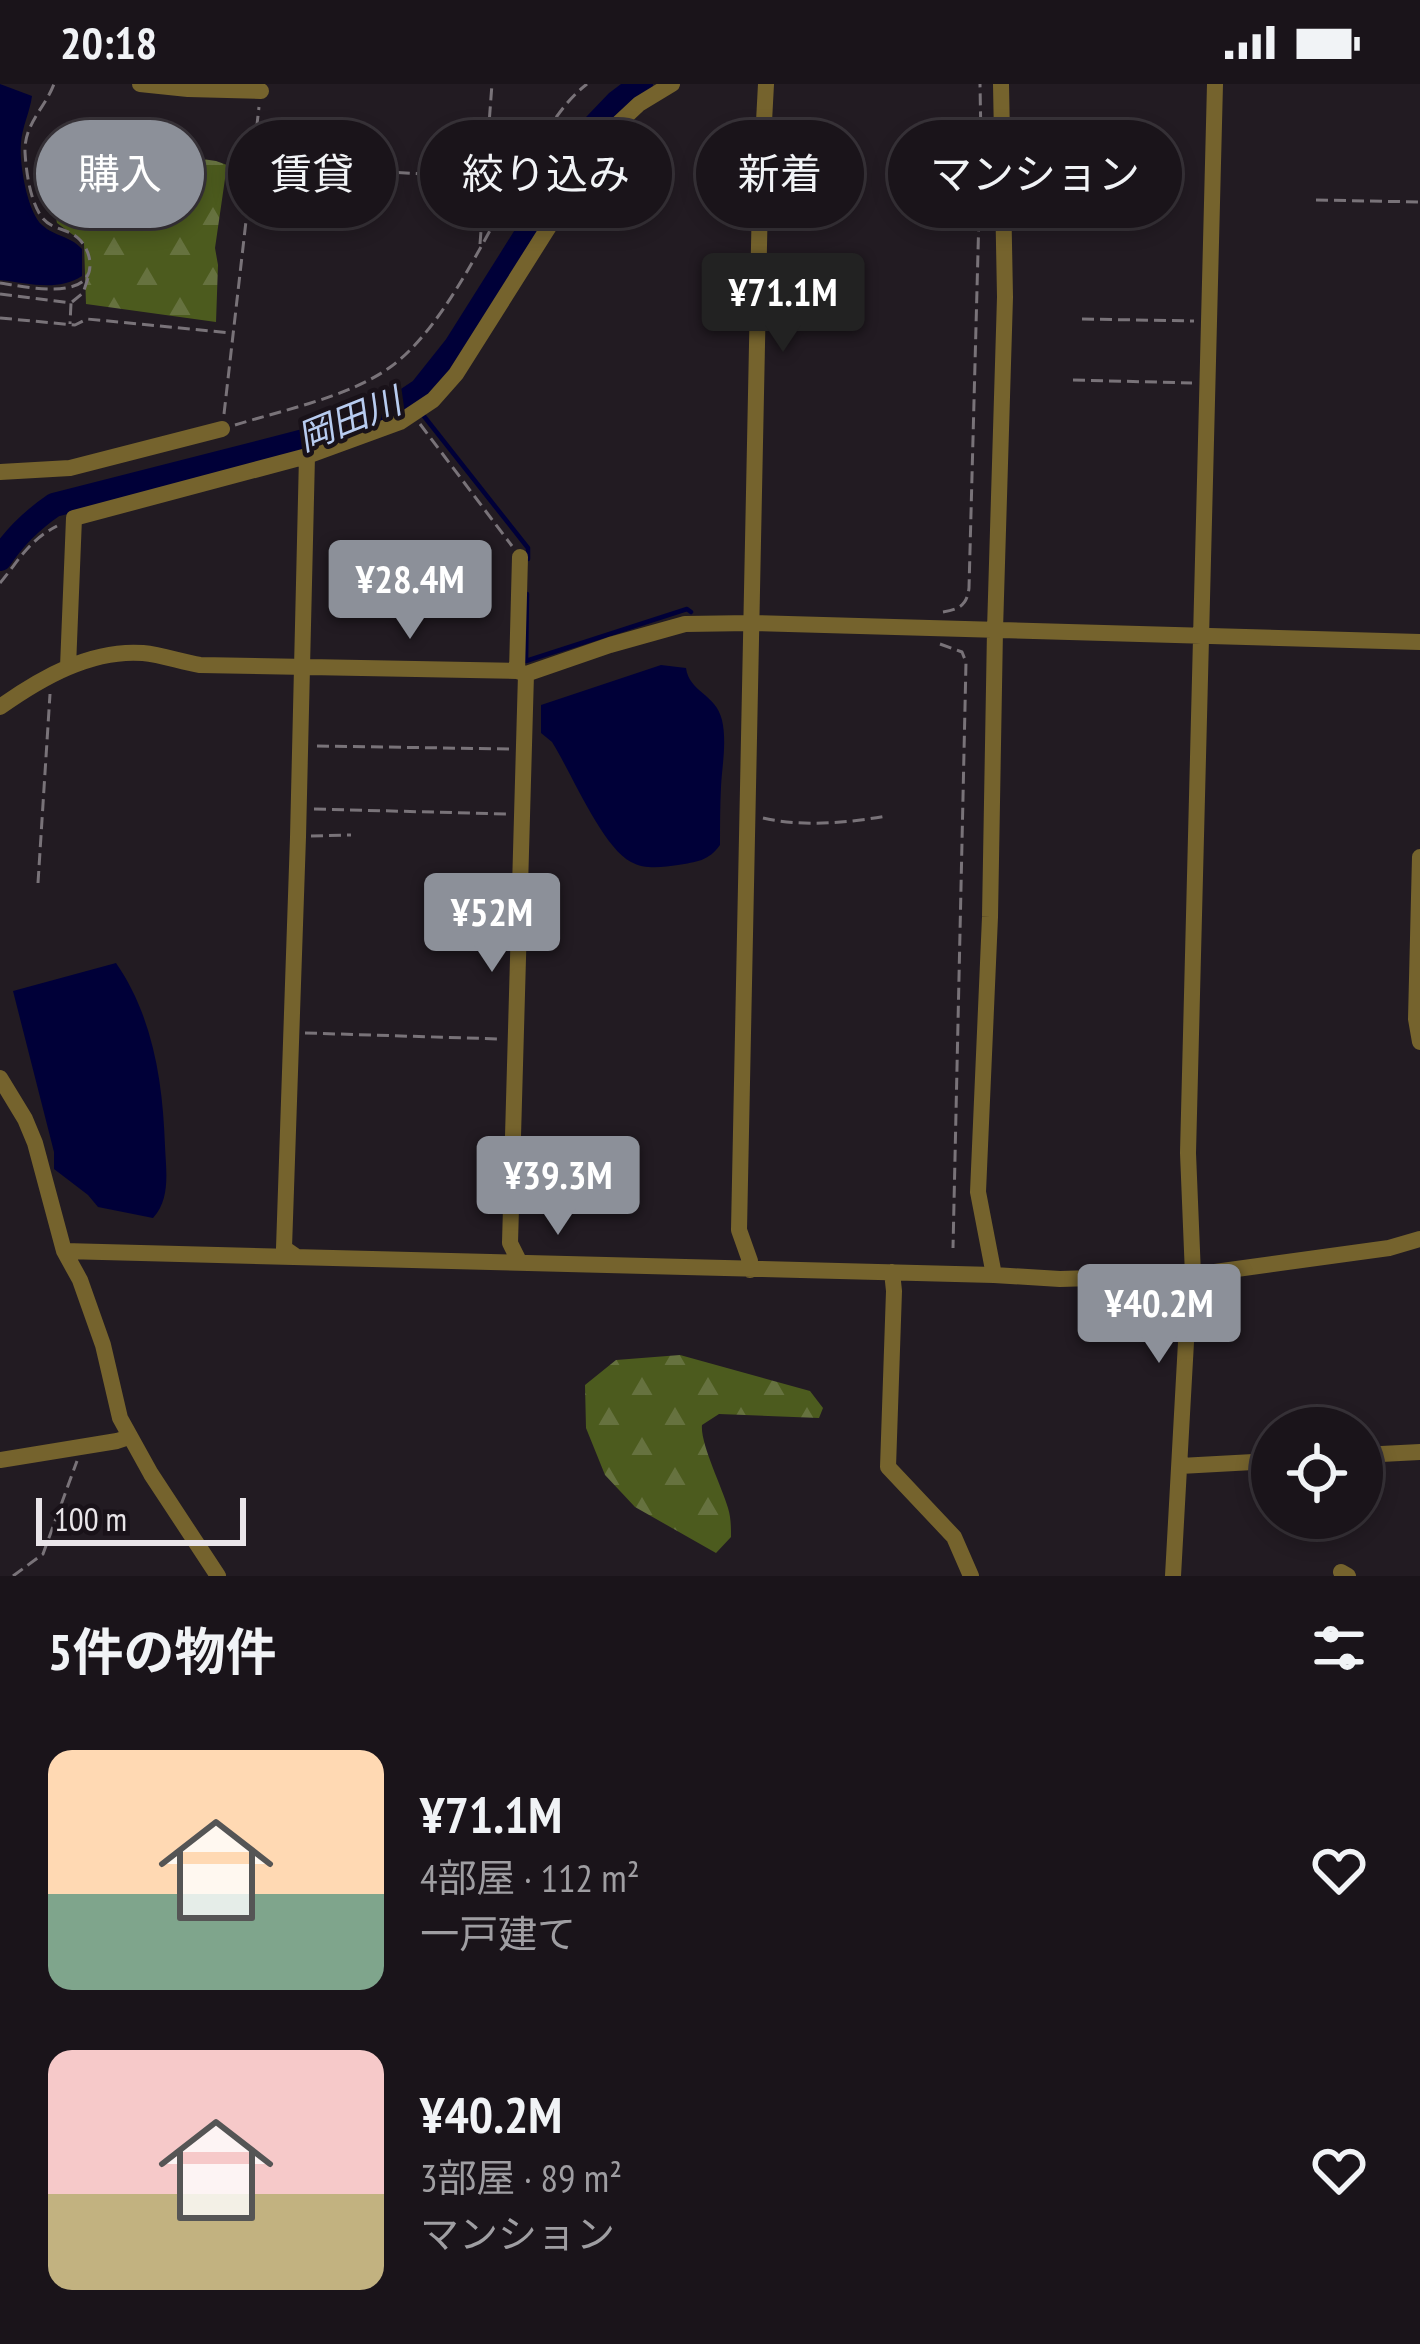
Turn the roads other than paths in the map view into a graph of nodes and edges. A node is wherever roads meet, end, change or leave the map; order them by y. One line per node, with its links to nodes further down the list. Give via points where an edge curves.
1 (140, 84): 6 (street)
2 (672, 84): 8 (street, via 608,133 434,400 400,422)
3 (766, 84): 11 (street)
4 (1001, 84): 12 (street, via 1006,297)
5 (1215, 84): 13 (street)
6 (261, 92)
7 (223, 429): 9 (street, via 70,468)
8 (307, 456): 15 (street); 16 (street, via 74,518)
9 (0, 472)
10 (520, 557): 17 (street)
11 (751, 623): 12 (street); 17 (street, via 686,624); 26 (street, via 739,1230)
12 (995, 630): 13 (street); 28 (street, via 978,1192)
13 (1199, 637): 14 (street); 29 (street, via 1188,1153)
14 (1420, 642)
15 (302, 666): 16 (street, via 200,665 137,653); 17 (street); 24 (street, via 284,1248)
16 (68, 668): 18 (street)
17 (522, 672): 25 (street, via 510,1243)
18 (0, 707)
19 (1420, 857): 20 (street)
20 (1420, 1042)
21 (0, 1078): 23 (street, via 35,1143)
22 (1420, 1239): 29 (street)
23 (64, 1251): 24 (street); 30 (street, via 85,1292)
24 (297, 1258): 25 (street)
25 (520, 1263): 26 (street)
26 (750, 1270): 27 (street)
27 (892, 1273): 28 (street); 37 (street, via 888,1467 954,1538)
28 (994, 1275): 29 (street)
29 (1193, 1275): 35 (street)
30 (129, 1437): 33 (street); 36 (street)
31 (1420, 1452): 32 (street)
32 (1383, 1454)
33 (0, 1460)
34 (1251, 1462): 35 (street)
35 (1180, 1466): 38 (street)
36 (218, 1576)
37 (971, 1576)
38 (1173, 1576)

